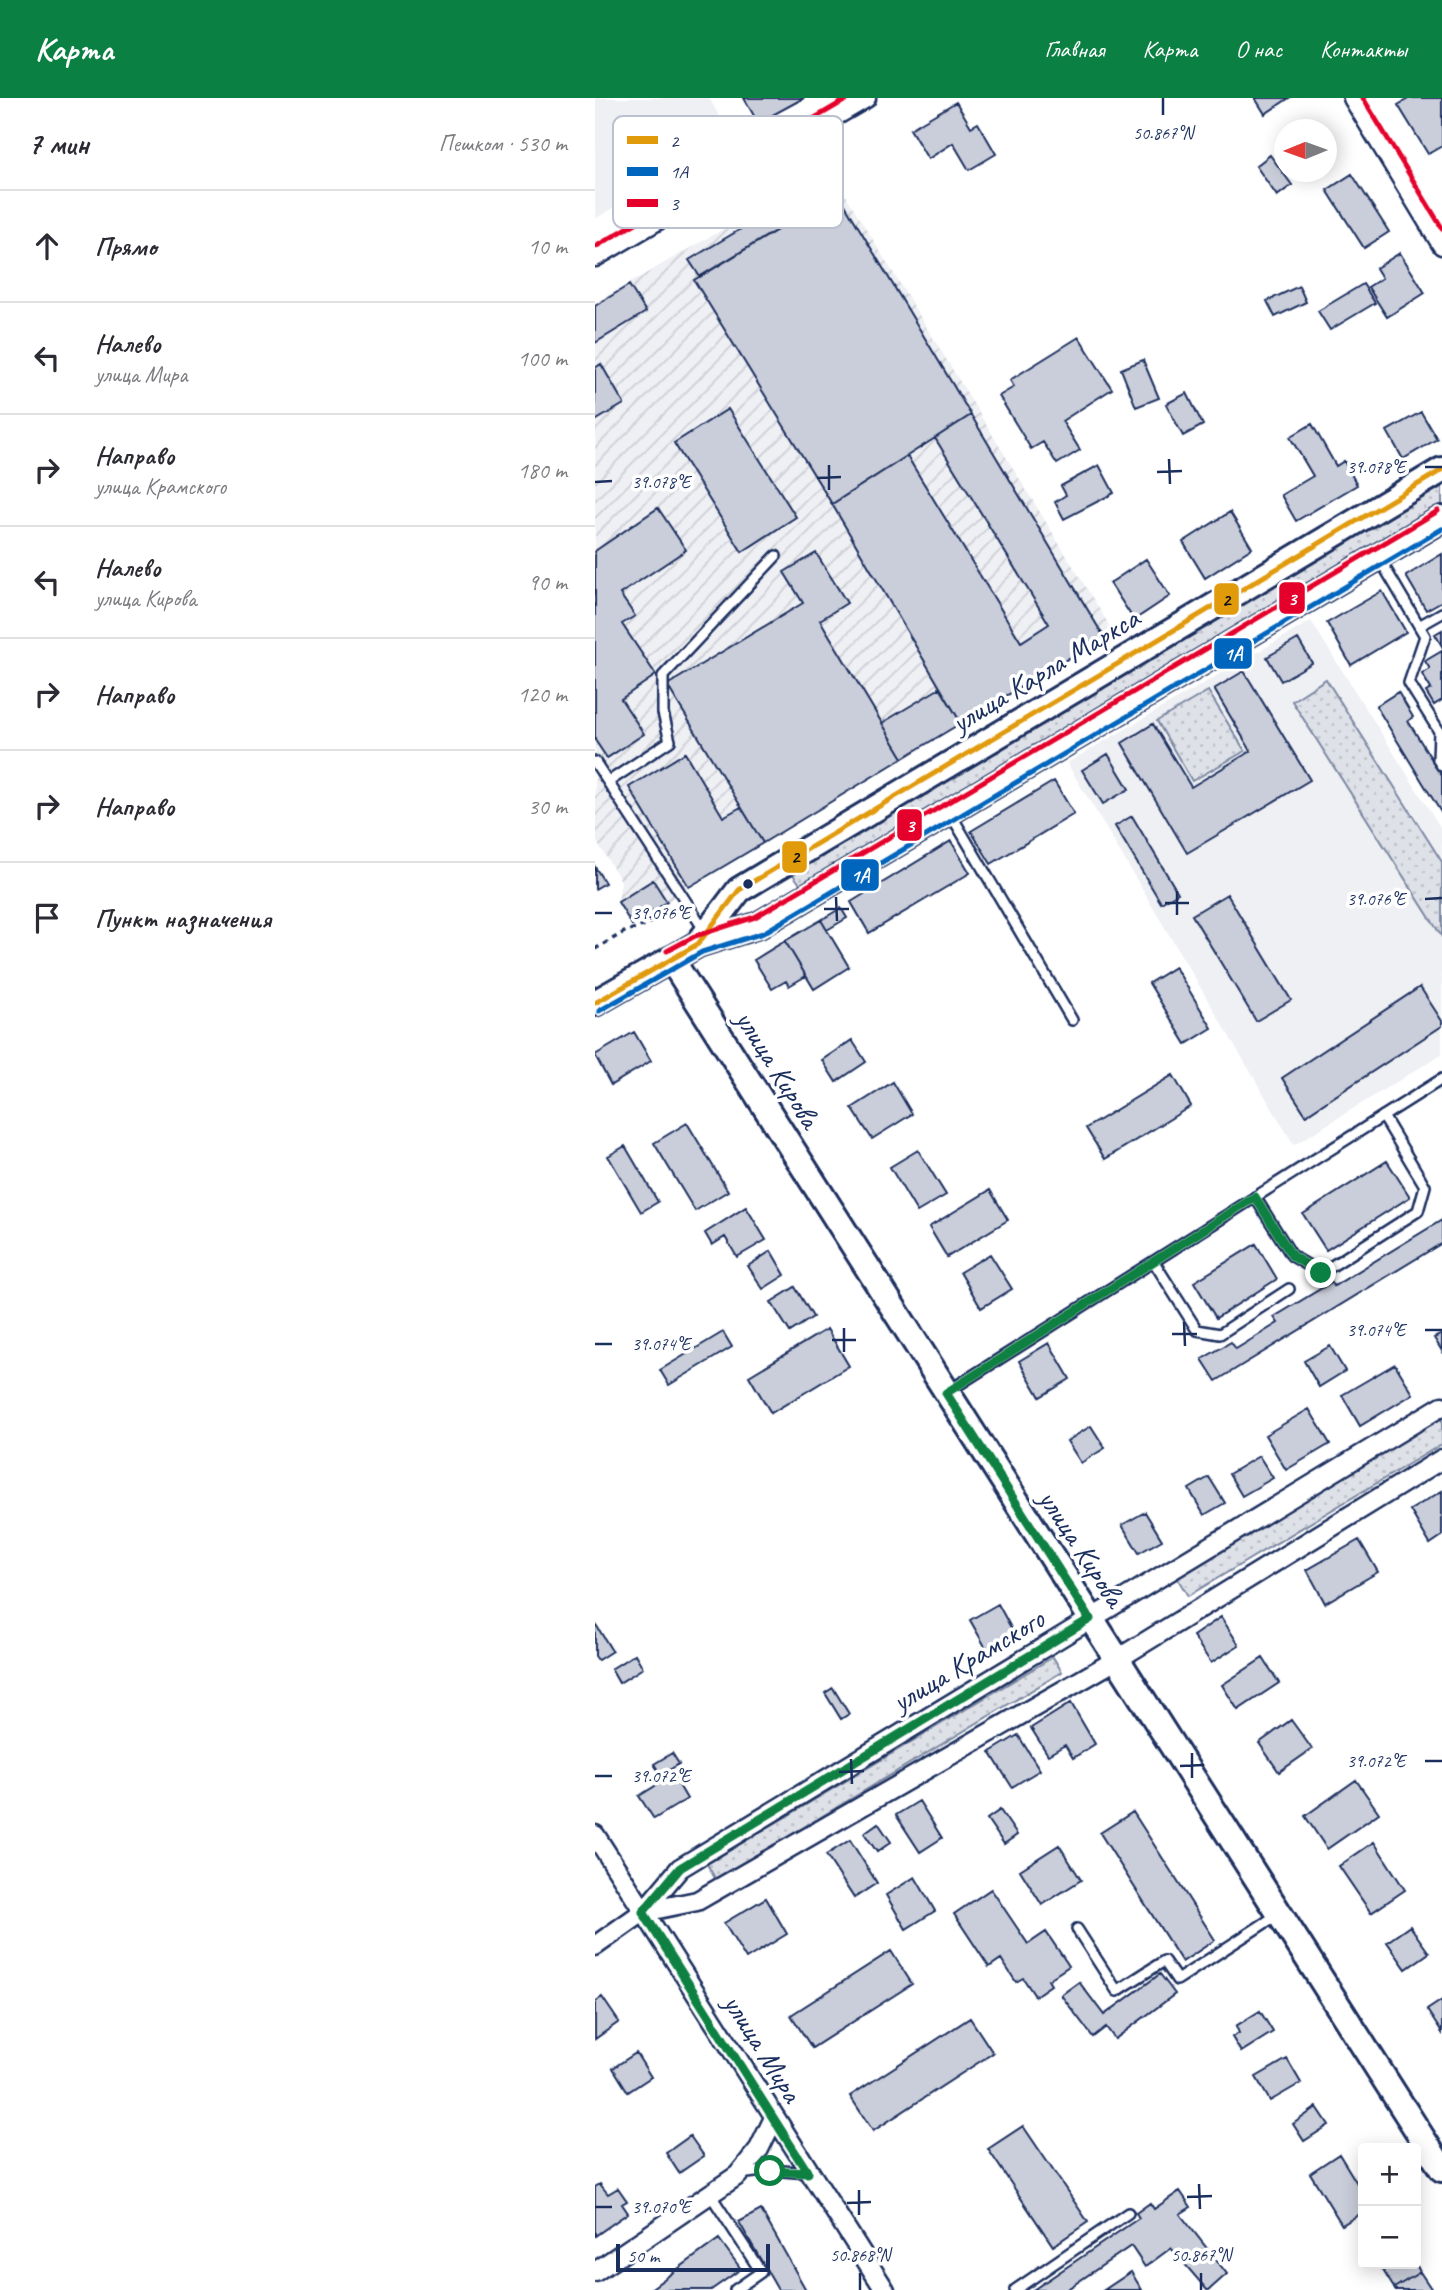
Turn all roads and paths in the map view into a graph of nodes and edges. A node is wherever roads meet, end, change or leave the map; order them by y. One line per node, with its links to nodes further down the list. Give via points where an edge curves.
1 (866, 98): 3 (street)
2 (1353, 98): 5 (street)
3 (835, 116)
4 (644, 228): 6 (street)
5 (1442, 245)
6 (595, 257)
7 (1442, 470): 18 (main road, улица Карла Маркса, via 739,890)
8 (1442, 519): 10 (main road, улица Карла Маркса)
9 (776, 556): 15 (lane, via 663,676 663,713 670,741)
10 (1379, 556): 12 (lane); 16 (main road, улица Карла Маркса)
11 (1442, 613): 12 (lane)
12 (1419, 626): 13 (lane, via 1425,636 1409,683 1439,731)
13 (1442, 766)
14 (596, 767): 15 (lane)
15 (608, 782): 18 (lane)
16 (949, 812): 18 (main road, улица Карла Маркса, via 759,925); 22 (lane)
17 (677, 906): 19 (path)
18 (702, 938): 20 (main road, улица Карла Маркса)
19 (595, 949)
20 (671, 959): 21 (main road, улица Карла Маркса); 28 (main road, улица Кирова)
21 (595, 1003)
22 (1072, 1020)
23 (1442, 1079): 24 (lane)
24 (1383, 1116): 25 (lane); 25 (lane, via 1425,1186 1418,1212 1321,1273 1292,1256)
25 (1255, 1197): 26 (lane)
26 (1154, 1262): 27 (lane, via 1198,1330 1220,1334); 28 (lane)
27 (1289, 1289)
28 (946, 1393): 31 (main road, улица Кирова)
29 (1442, 1406): 31 (street, улица Крамского)
30 (1442, 1459): 32 (street, улица Крамского)
31 (1090, 1619): 32 (main road, улица Кирова); 34 (street, улица Крамского, via 680,1868)
32 (1116, 1660): 34 (street, улица Крамского, via 697,1901); 35 (main road, улица Кирова)
33 (595, 1835): 34 (street, улица Мира)
34 (643, 1912): 37 (street, улица Крамского); 38 (street, улица Мира)
35 (1279, 1914): 36 (lane, via 1177,1980 1164,1961 1117,1992); 39 (main road, улица Кирова)
36 (1077, 1929)
37 (595, 1946)
38 (774, 2118): 40 (street, улица Мира); 41 (street)
39 (1442, 2169)
40 (808, 2173): 41 (lane); 46 (street, улица Мира)
41 (739, 2175): 42 (street)
42 (709, 2193): 44 (street); 45 (lane, via 761,2272)
43 (1128, 2213): 47 (lane)
44 (595, 2272)
45 (735, 2290)
46 (885, 2290)
47 (1015, 2290)

